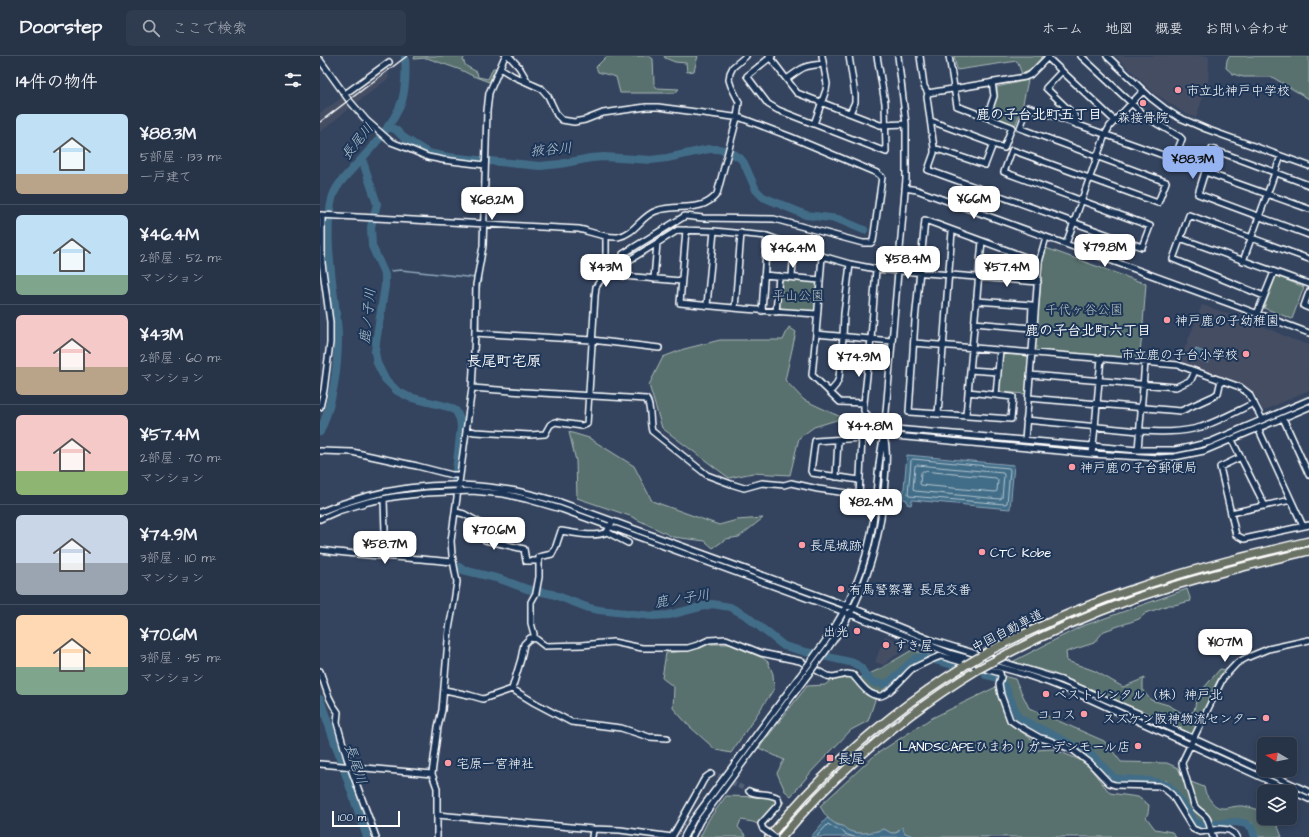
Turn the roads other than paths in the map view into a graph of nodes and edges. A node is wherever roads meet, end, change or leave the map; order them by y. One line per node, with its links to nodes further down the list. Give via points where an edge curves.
1 (505, 56): 17 (street)
2 (509, 56): 21 (street)
3 (746, 56): 30 (street, via 730,73 729,80 739,102)
4 (822, 56): 16 (street)
5 (849, 56): 28 (street, via 855,95)
6 (877, 56): 34 (street)
7 (898, 56): 35 (street)
8 (920, 56): 24 (street, via 924,86)
9 (949, 56): 22 (street)
10 (1080, 56): 27 (street)
11 (1106, 56): 23 (street)
12 (770, 57): 19 (street); 33 (street, via 747,76 772,107)
13 (1048, 57): 18 (street); 20 (street, via 1028,76)
14 (320, 60): 25 (street)
15 (389, 62): 25 (street)
16 (823, 64): 19 (street, via 806,66); 26 (street, via 826,90)
17 (500, 68): 21 (street); 42 (street, via 489,93)
18 (1062, 71): 32 (street); 36 (street, via 1046,88 1074,115)
19 (787, 79): 26 (street, via 797,93)
20 (992, 82): 22 (street); 29 (street, via 994,96)
21 (529, 83): 30 (street, via 542,89 562,120 585,120 603,113 646,107)
22 (954, 88): 24 (street); 29 (street, via 957,106)
23 (1143, 91): 27 (street); 40 (street, via 1178,116)
24 (928, 93): 31 (street)
25 (345, 94): 42 (street, via 389,141 428,158)
26 (822, 102): 28 (street); 33 (street)
27 (1131, 103): 32 (street); 37 (street, via 1151,120 1182,139 1174,159)
28 (850, 113): 34 (street)
29 (987, 117): 38 (street, via 1012,127 1004,148)
30 (737, 118): 61 (street, via 721,184 712,201 703,205 666,208 642,220 631,232 617,237); 74 (street, via 791,137 880,176 882,178 874,242 863,243 774,219 685,216 624,254)
31 (931, 121): 38 (street); 39 (street)
32 (1114, 121): 37 (street)
33 (814, 124): 34 (street, via 886,152)
34 (886, 124): 35 (street)
35 (906, 124): 48 (street)
36 (1076, 124): 37 (street); 41 (street, via 1028,107 1020,128)
37 (1105, 135): 41 (street)
38 (993, 144): 39 (street, via 985,165)
39 (934, 148): 54 (street, via 928,170)
40 (1281, 156): 43 (street); 45 (street)
41 (1097, 157): 46 (street); 46 (street, via 1166,182 1163,192 1158,203)
42 (485, 165): 55 (street)
43 (1309, 166)
44 (1205, 172): 45 (street, via 1212,149); 49 (street); 53 (street, via 1198,194)
45 (1274, 172): 47 (street); 49 (street)
46 (1089, 179): 50 (street); 50 (street, via 1012,150 1004,172)
47 (1309, 185)
48 (905, 188): 63 (street, via 917,190); 77 (street)
49 (1267, 194): 51 (street); 53 (street)
50 (1081, 201): 54 (street); 54 (street, via 1150,226 1145,240 1142,246)
51 (1309, 209)
52 (321, 215): 55 (street); 133 (street, via 322,264 330,316 330,343)
53 (1259, 215): 60 (street); 65 (street)
54 (1073, 223): 68 (street)
55 (483, 224): 61 (street, via 579,229); 101 (street, via 483,246 476,282)
56 (686, 230): 57 (street); 67 (street, via 678,230); 87 (street)
57 (714, 231): 59 (street); 93 (street)
58 (952, 231): 66 (street); 79 (street, via 925,220); 81 (street)
59 (741, 233): 62 (street); 94 (street)
60 (1309, 235)
61 (606, 236): 106 (street, via 603,276 596,287)
62 (767, 236): 69 (street); 80 (street)
63 (1046, 237): 68 (street); 73 (street)
64 (1180, 238): 65 (street, via 1189,215); 72 (street); 91 (street, via 1173,259)
65 (1251, 238): 71 (street); 72 (street)
66 (982, 241): 73 (street); 84 (street)
67 (657, 243): 74 (street); 85 (street)
68 (1066, 244): 99 (street)
69 (794, 247): 70 (street); 83 (street)
70 (822, 256): 75 (street); 86 (street)
71 (1309, 259)
72 (1243, 260): 78 (street)
73 (1039, 262): 88 (street)
74 (623, 264): 85 (street, via 623,276)
75 (850, 264): 76 (street); 104 (street)
76 (876, 269): 77 (street); 105 (street)
77 (898, 271): 79 (street); 107 (street)
78 (1274, 272): 89 (street); 91 (street)
79 (920, 273): 81 (street); 108 (street)
80 (764, 275): 82 (street); 96 (street)
81 (949, 275): 84 (street); 109 (street)
82 (779, 276): 83 (street); 97 (street)
83 (792, 277): 86 (street)
84 (978, 277): 88 (street); 92 (street)
85 (654, 279): 87 (street)
86 (820, 280): 98 (street)
87 (681, 281): 93 (street, via 680,303)
88 (1038, 282): 113 (street)
89 (1309, 284)
90 (1309, 292): 95 (street, via 1304,306)
91 (1264, 296): 99 (street)
92 (976, 300): 100 (street); 100 (street, via 1032,305 1030,328)
93 (707, 305): 94 (street)
94 (735, 308): 96 (street)
95 (1309, 308)
96 (762, 311): 97 (street)
97 (776, 312): 98 (street)
98 (817, 314): 103 (street)
99 (1257, 314): 102 (street)
100 (974, 323): 111 (street)
101 (475, 333): 106 (street); 123 (street)
102 (1309, 333)
103 (816, 334): 104 (street); 124 (street, via 812,375)
104 (844, 337): 105 (street); 124 (street, via 839,378)
105 (871, 339): 107 (street); 130 (street)
106 (592, 340): 110 (street); 127 (street)
107 (892, 341): 142 (street)
108 (914, 343): 109 (street); 136 (street, via 909,412)
109 (943, 345): 111 (street); 136 (street)
110 (659, 348)
111 (972, 348): 112 (street); 116 (street)
112 (1000, 350): 113 (street); 118 (street)
113 (1032, 353): 114 (street); 119 (street)
114 (1101, 358): 115 (street); 121 (street)
115 (1145, 362): 117 (street, via 1178,365); 122 (street)
116 (970, 370): 118 (street); 125 (street)
117 (1195, 371): 120 (street); 122 (street, via 1191,380 1176,387)
118 (998, 372): 126 (street)
119 (1030, 375): 121 (street); 128 (street)
120 (1222, 380): 131 (street, via 1240,387 1249,394); 134 (street, via 1218,393 1214,396 1180,411)
121 (1100, 381): 122 (street); 132 (street)
122 (1144, 385): 134 (street)
123 (472, 388): 127 (street); 144 (street)
124 (830, 392): 130 (street, via 840,402)
125 (968, 392): 126 (street); 137 (street)
126 (996, 395): 137 (street, via 1013,396 1011,419)
127 (588, 396): 144 (street, via 587,424 582,426 554,422 545,434 530,435); 162 (street, via 646,399 650,404 652,431 707,476 744,488 762,483 791,483)
128 (1028, 398): 132 (street); 140 (street)
129 (1309, 400): 139 (street)
130 (864, 403): 147 (street, via 864,411 869,417 867,434)
131 (1254, 403): 139 (street); 145 (street, via 1200,427 1179,431)
132 (1097, 404): 134 (street); 141 (street)
133 (320, 407)
134 (1141, 407): 145 (street)
135 (1309, 407): 138 (street)
136 (938, 414): 137 (street)
137 (966, 415)
138 (1283, 418): 143 (street); 157 (street)
139 (1262, 419): 152 (street, via 1190,448)
140 (1026, 420): 141 (street); 149 (street)
141 (1095, 427): 145 (street); 151 (street)
142 (884, 428): 146 (street); 149 (street)
143 (1258, 428): 150 (street); 165 (street)
144 (466, 430): 156 (street)
145 (1140, 431): 152 (street)
146 (884, 435): 154 (street); 163 (street); 182 (street, via 887,447 883,502 874,550)
147 (862, 438): 148 (street); 159 (street)
148 (838, 440): 158 (street); 158 (street, via 815,442 811,471)
149 (1025, 440): 151 (street)
150 (1232, 440): 154 (street, via 1204,451 1174,457); 155 (street)
151 (1093, 446): 152 (street); 154 (street)
152 (1138, 450)
153 (320, 451): 156 (street, via 352,452)
154 (1092, 454)
155 (1241, 457): 166 (street); 169 (street, via 1220,467)
156 (457, 475): 160 (street)
157 (1309, 475)
158 (836, 477): 159 (street)
159 (859, 480): 162 (street)
160 (459, 484): 161 (street); 167 (street, via 384,492); 171 (street, via 503,488 560,502)
161 (458, 491): 164 (street); 168 (street); 171 (street, via 486,492 533,501)
162 (858, 495): 163 (street)
163 (876, 497): 181 (street, via 864,562)
164 (384, 499): 170 (street, via 338,511); 178 (street, via 385,532)
165 (1291, 500): 166 (street); 172 (street)
166 (1265, 506): 169 (street)
167 (320, 512)
168 (456, 512): 179 (street, via 480,524 485,540 524,549 526,561); 180 (street, via 451,541)
169 (1231, 513): 172 (street, via 1236,535 1244,539)
170 (320, 519)
171 (611, 524): 173 (street); 181 (street); 183 (street)
172 (1306, 525)
173 (607, 532): 175 (street); 179 (street, via 584,535 560,531 552,554 539,556)
174 (1309, 540): 209 (highway, 中国自動車道, bridge, via 1214,564 1132,589 1060,617 991,650 911,702 874,731 810,790)
175 (628, 543)
176 (320, 550): 178 (street)
177 (1309, 550): 211 (highway, 中国自動車道, bridge, via 1215,574 1133,599 1062,627 977,670 927,702 880,739 823,791)
178 (380, 556): 180 (street)
179 (539, 561): 185 (street, via 536,593 531,602)
180 (453, 562): 190 (street, via 457,582 449,629)
181 (846, 606): 182 (street); 183 (street)
182 (853, 608): 184 (street); 192 (street, via 953,648 1061,680)
183 (844, 612): 184 (street); 188 (street, bridge)
184 (850, 614): 188 (street, bridge, via 828,648); 193 (street, via 952,654 1050,683)
185 (534, 638): 189 (street, via 530,638 524,644); 203 (street, via 545,646 613,642 642,648 688,648 709,640 726,639 762,653 800,661 827,676 853,675 865,689 879,696 883,696 913,669 941,656 1000,673 1001,695 1010,720 1017,726 1073,750 1109,783 1165,788 1193,829 1200,832)
186 (1309, 640): 192 (street, via 1268,649 1237,663 1223,678)
187 (320, 671): 195 (street, via 333,706 338,712 337,723)
188 (802, 679): 207 (street, via 693,820); 208 (street, via 702,818)
189 (512, 689): 190 (street, via 483,699); 191 (street, via 571,722 621,728 649,738)
190 (445, 690): 196 (street)
191 (667, 738)
192 (1194, 739): 193 (street); 199 (street)
193 (1190, 745): 200 (street); 203 (street, via 1183,760 1183,769 1194,805 1208,820)
194 (320, 764): 195 (street)
195 (350, 767): 196 (street); 204 (street)
196 (432, 774): 201 (street, via 437,788)
197 (711, 774): 202 (street, via 705,776 672,837)
198 (749, 792): 210 (street, bridge, via 778,798 778,806 761,824 763,829)
199 (1309, 792)
200 (1309, 799)
201 (437, 815): 202 (street); 205 (street)
202 (593, 829): 206 (street)
203 (1210, 831): 212 (street); 213 (street, via 1229,830)
204 (376, 837)
205 (437, 837)
206 (592, 837)
207 (684, 837)
208 (692, 837)
209 (769, 837)
210 (774, 837)
211 (782, 837)
212 (1213, 837)
213 (1237, 837)

